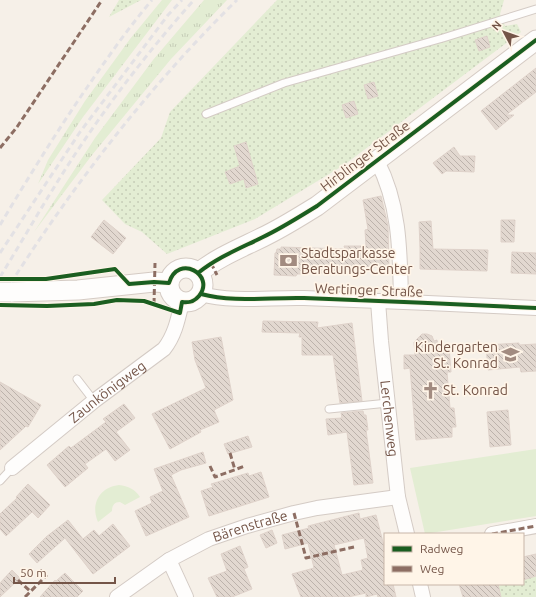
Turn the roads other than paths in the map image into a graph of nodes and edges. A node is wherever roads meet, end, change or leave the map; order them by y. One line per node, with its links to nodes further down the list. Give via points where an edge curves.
1 (536, 9): 3 (lane, via 284,83)
2 (536, 40): 4 (street, Hirblinger Straße)
3 (206, 114)
4 (377, 161): 5 (street, Hirblinger Straße, via 294,221 211,263); 10 (street, via 386,177 396,212)
5 (198, 273): 6 (street, via 188,268 183,269 173,274); 8 (street, via 203,284)
6 (169, 283): 7 (street); 11 (street, via 171,293)
7 (6, 292)
8 (201, 294): 9 (street, Wertinger Straße, via 239,299); 11 (street, via 192,302)
9 (378, 301): 10 (street, Wertinger Straße); 15 (street, Lerchenweg)
10 (401, 301): 12 (street, Wertinger Straße)
11 (182, 302): 14 (street, Zaunkönigweg, via 174,332 164,349)
12 (536, 308)
13 (77, 379): 14 (lane)
14 (94, 401): 17 (street, Zaunkönigweg)
15 (388, 403): 16 (lane); 19 (street, Lerchenweg)
16 (329, 409)
17 (12, 468): 18 (lane)
18 (0, 481)
19 (398, 497): 21 (street, Lerchenweg); 23 (street, Bärenstraße, via 317,508 267,521 209,539)
20 (536, 526): 22 (street)
21 (407, 533)
22 (498, 533)
23 (169, 560): 25 (street, Bärenstraße); 26 (street)
24 (420, 585): 27 (street)
25 (117, 597)
26 (186, 597)
27 (423, 597)

